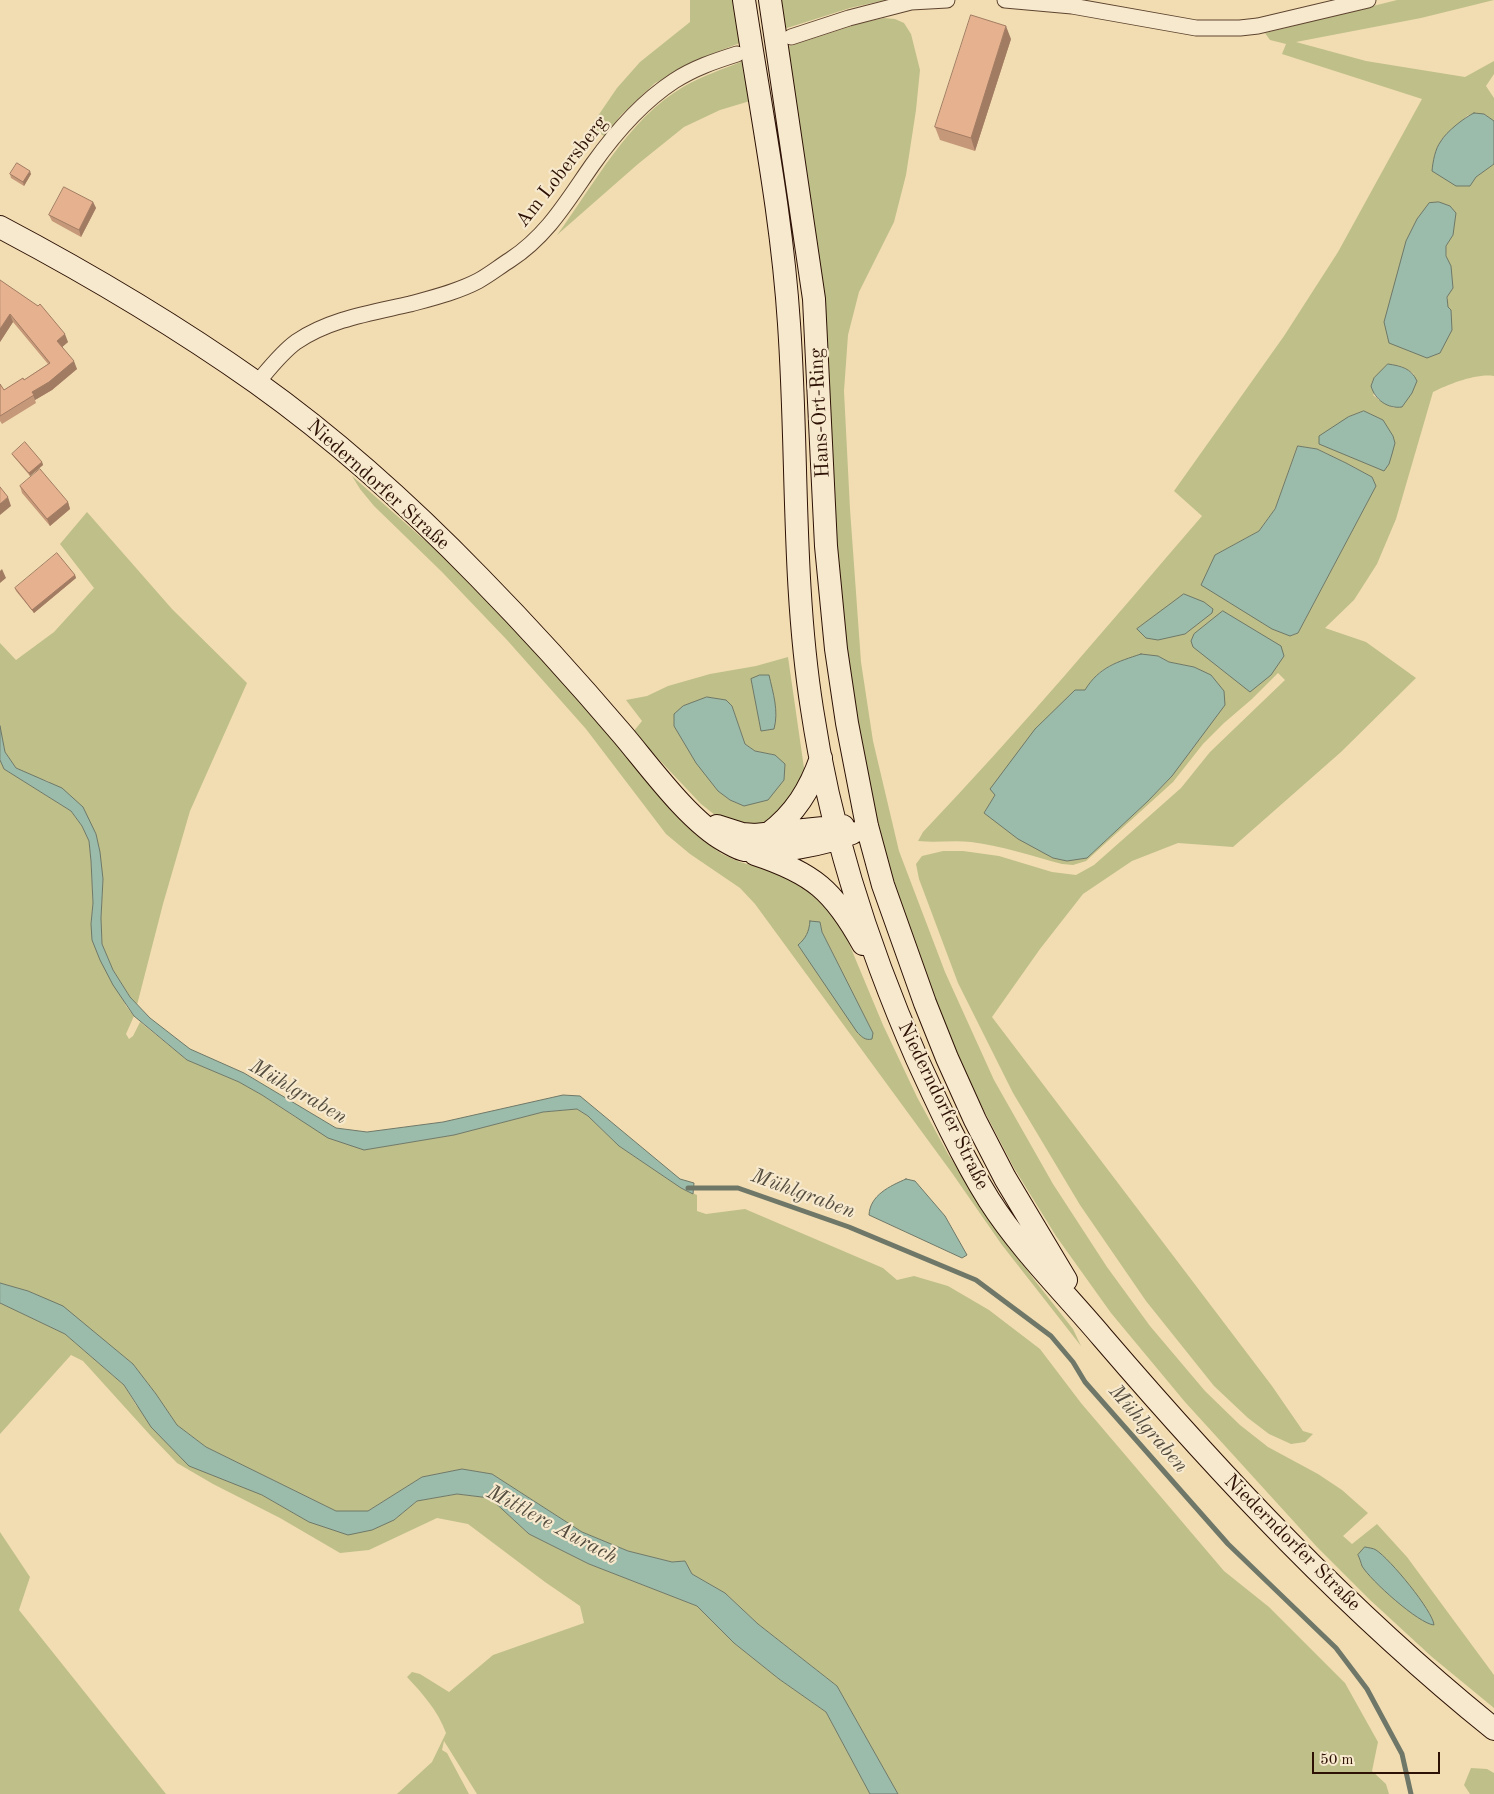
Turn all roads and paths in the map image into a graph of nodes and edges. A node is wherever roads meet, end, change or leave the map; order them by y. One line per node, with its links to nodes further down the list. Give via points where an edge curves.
1 (744, 0): 10 (main road, Hans-Ort-Ring, via 778,218 789,321 801,624)
2 (770, 0): 12 (main road, Hans-Ort-Ring, via 814,299 826,546 836,649)
3 (947, 0): 6 (street, via 911,2)
4 (1005, 0): 5 (street, via 1072,6 1196,28 1214,28 1258,26)
5 (1368, 0)
6 (791, 36)
7 (737, 54): 9 (street, Am Lobersberg, via 698,68 650,99 624,125 562,211 536,240 511,259 477,282 448,293 356,316 316,331 296,343)
8 (0, 227): 9 (main road, Niederndorfer Straße, via 64,260 149,311)
9 (257, 383): 11 (main road, Niederndorfer Straße, via 378,479 478,576)
10 (821, 758): 13 (main road, Hans-Ort-Ring); 14 (main road, via 814,778 794,812)
11 (695, 817): 14 (main road, Niederndorfer Straße, via 728,831); 15 (main road, Niederndorfer Straße, via 716,836)
12 (867, 826): 13 (main road, Niederndorfer Straße); 17 (main road, Niederndorfer Straße, via 883,885 946,1058 1005,1178)
13 (837, 832): 14 (main road, Niederndorfer Straße); 15 (main road, Niederndorfer Straße, via 793,848); 16 (main road, Niederndorfer Straße)
14 (768, 834)
15 (744, 850): 16 (main road, via 794,868 828,892 856,932)
16 (887, 989): 17 (main road, Niederndorfer Straße, via 948,1127 988,1197 1007,1227)
17 (1106, 1342): 18 (main road, Niederndorfer Straße, via 1195,1444 1300,1554 1395,1645)
18 (1494, 1729)

